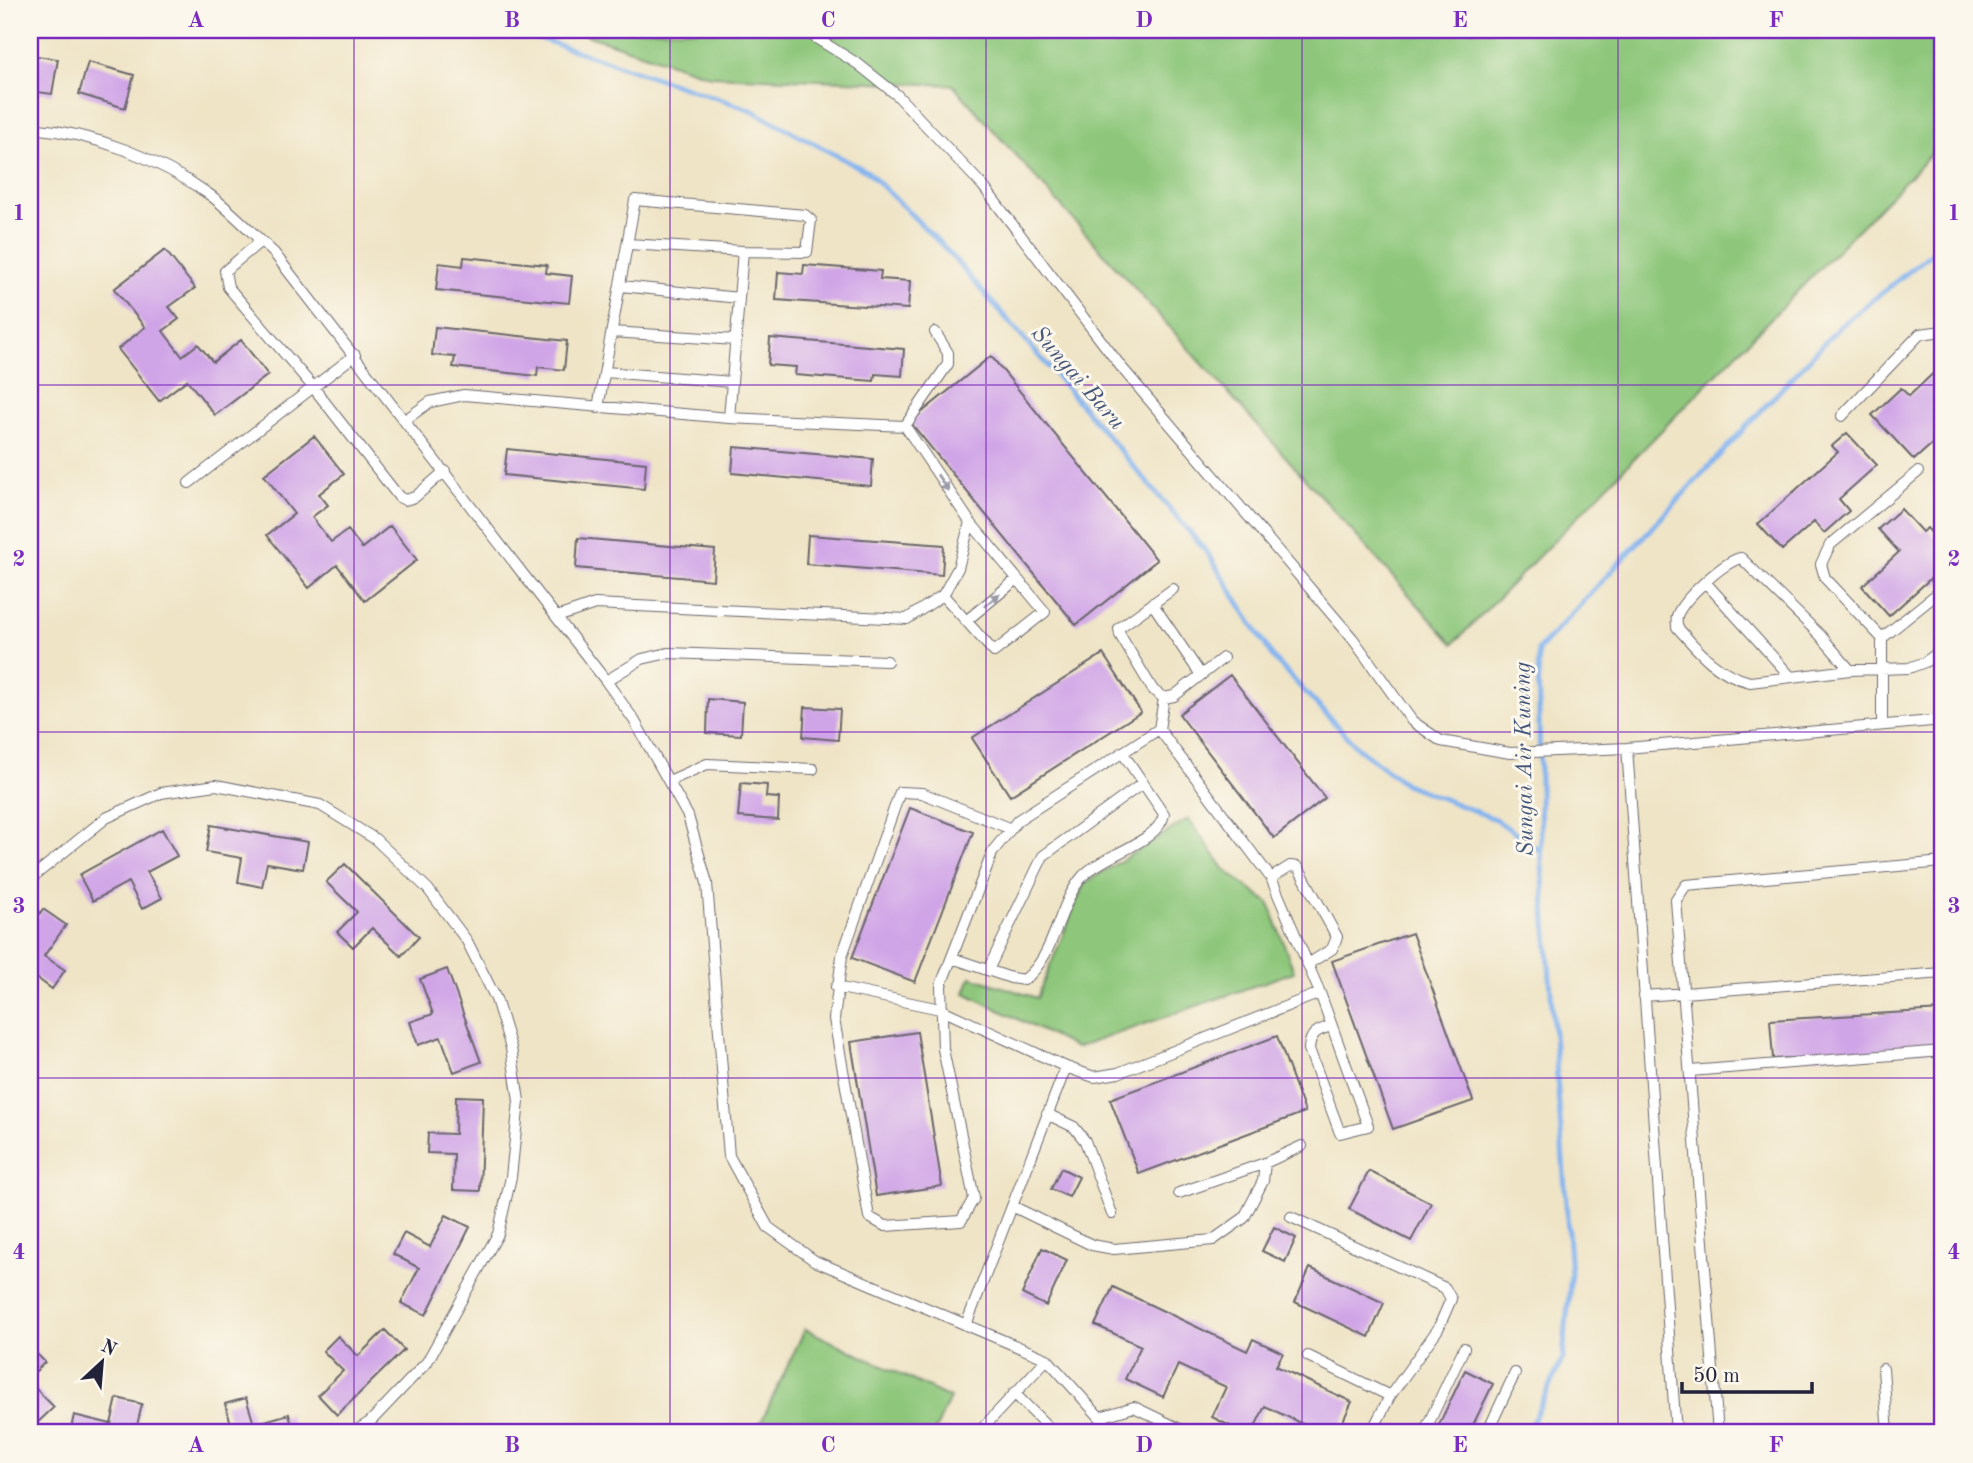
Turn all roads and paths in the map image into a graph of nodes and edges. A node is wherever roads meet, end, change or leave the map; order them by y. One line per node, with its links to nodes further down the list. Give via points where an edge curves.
1 (803, 30): 46 (lane, via 897,95 983,186 1122,368 1353,639 1412,721 1441,741 1510,752)
2 (30, 128): 3 (lane, via 55,130 132,151 210,195)
3 (261, 241): 12 (lane); 15 (lane, via 225,271 224,279)
4 (628, 244): 5 (lane); 5 (lane, via 635,200 806,215 811,220 807,252); 6 (lane)
5 (743, 251): 7 (lane)
6 (621, 286): 7 (lane); 9 (lane)
7 (739, 298): 11 (lane)
8 (1943, 331): 17 (lane, via 1920,334)
9 (612, 332): 11 (lane); 13 (lane)
10 (935, 332): 20 (lane, via 948,353 947,365)
11 (736, 340): 14 (lane)
12 (355, 355): 15 (lane); 19 (lane)
13 (605, 372): 14 (lane); 16 (lane)
14 (732, 382): 18 (lane)
15 (313, 387): 21 (lane, via 398,497 415,497); 23 (lane)
16 (598, 408): 18 (lane); 19 (lane, via 464,395 430,402)
17 (1842, 416)
18 (729, 418): 20 (lane)
19 (405, 420): 21 (lane)
20 (905, 426): 24 (lane, one-way to 24)
21 (445, 471): 31 (lane)
22 (1918, 472): 33 (lane, via 1830,545 1821,564 1825,578)
23 (189, 483)
24 (970, 522): 25 (lane); 29 (lane, via 958,568)
25 (1017, 579): 32 (lane, one-way to 25); 32 (lane, via 1045,612 994,652)
26 (1706, 583): 38 (lane, via 1730,561 1747,561); 40 (lane); 40 (lane, via 1685,602 1677,627 1707,662 1750,682)
27 (1173, 589): 30 (lane)
28 (1943, 589): 33 (lane)
29 (943, 595): 31 (lane, via 907,620 595,604); 32 (lane)
30 (1152, 603): 39 (lane); 42 (lane, via 1122,624 1120,635 1153,690)
31 (557, 617): 41 (lane)
32 (966, 621)
33 (1882, 638): 37 (lane)
34 (1943, 649): 37 (lane, via 1916,666)
35 (1223, 657): 39 (lane)
36 (887, 661): 41 (lane, via 668,653 642,659)
37 (1880, 668): 38 (lane); 44 (lane)
38 (1850, 670): 40 (lane)
39 (1201, 674): 42 (lane, via 1174,696)
40 (1791, 677)
41 (606, 681): 49 (lane, via 635,720)
42 (1164, 698): 45 (lane)
43 (1943, 720): 44 (lane)
44 (1882, 725): 46 (lane)
45 (1159, 729): 47 (lane); 53 (lane)
46 (1626, 748): 62 (lane)
47 (1122, 752): 50 (lane); 51 (lane)
48 (813, 769): 49 (lane, via 707,764)
49 (669, 781): 75 (lane, via 688,816 707,883 729,1156 768,1227 815,1261)
50 (1143, 783): 57 (lane, via 1043,856); 57 (lane, via 1164,814 1154,833 1083,876 1033,973 1024,980)
51 (1011, 829): 55 (lane, via 993,851); 59 (lane, via 922,793 900,792 842,956)
52 (1943, 862): 61 (lane, via 1686,886 1676,900)
53 (1271, 878): 56 (lane); 56 (lane, via 1290,866 1298,867 1338,937 1332,949)
54 (30, 879): 85 (lane, via 106,818 161,793 216,785 320,805 375,839 428,889 467,941 496,999 511,1048 519,1101 511,1177 498,1234 427,1362 370,1422)
55 (952, 957): 57 (lane); 63 (lane, via 941,985)
56 (1308, 964): 60 (lane)
57 (988, 970)
58 (1943, 973): 61 (lane)
59 (836, 987): 63 (lane); 63 (lane, via 834,1019 869,1217 885,1226 961,1221 974,1199 943,1049)
60 (1320, 993): 64 (lane); 66 (lane, via 1118,1073 1094,1077)
61 (1684, 993): 62 (lane); 67 (lane)
62 (1644, 996): 93 (lane)
63 (940, 1009): 66 (lane)
64 (1332, 1026): 64 (lane, via 1316,1031 1309,1049 1340,1133 1368,1126)
65 (1943, 1051): 67 (lane)
66 (1066, 1067): 68 (lane)
67 (1690, 1071): 94 (lane)
68 (1047, 1114): 72 (lane); 73 (lane, via 1073,1127 1085,1141)
69 (1302, 1146): 70 (lane)
70 (1265, 1163): 71 (lane); 72 (lane, via 1263,1181 1244,1218 1213,1240 1114,1249 1093,1245)
71 (1179, 1192)
72 (1012, 1206): 75 (lane)
73 (1112, 1214)
74 (1291, 1217): 82 (lane, via 1445,1288 1451,1299 1445,1317)
75 (967, 1325): 78 (lane)
76 (1464, 1348): 91 (lane)
77 (1308, 1356): 82 (lane)
78 (1047, 1359): 81 (lane); 83 (lane)
79 (1883, 1369): 95 (lane)
80 (1515, 1373): 92 (lane)
81 (1014, 1393): 86 (lane); 87 (lane)
82 (1390, 1395): 90 (lane)
83 (1100, 1417): 88 (lane); 89 (lane, via 1134,1407)
84 (1943, 1430): 95 (lane)
85 (352, 1433)
86 (978, 1433)
87 (1054, 1433)
88 (1114, 1433)
89 (1188, 1433)
90 (1371, 1433)
91 (1424, 1433)
92 (1487, 1433)
93 (1676, 1433)
94 (1718, 1433)
95 (1890, 1433)

